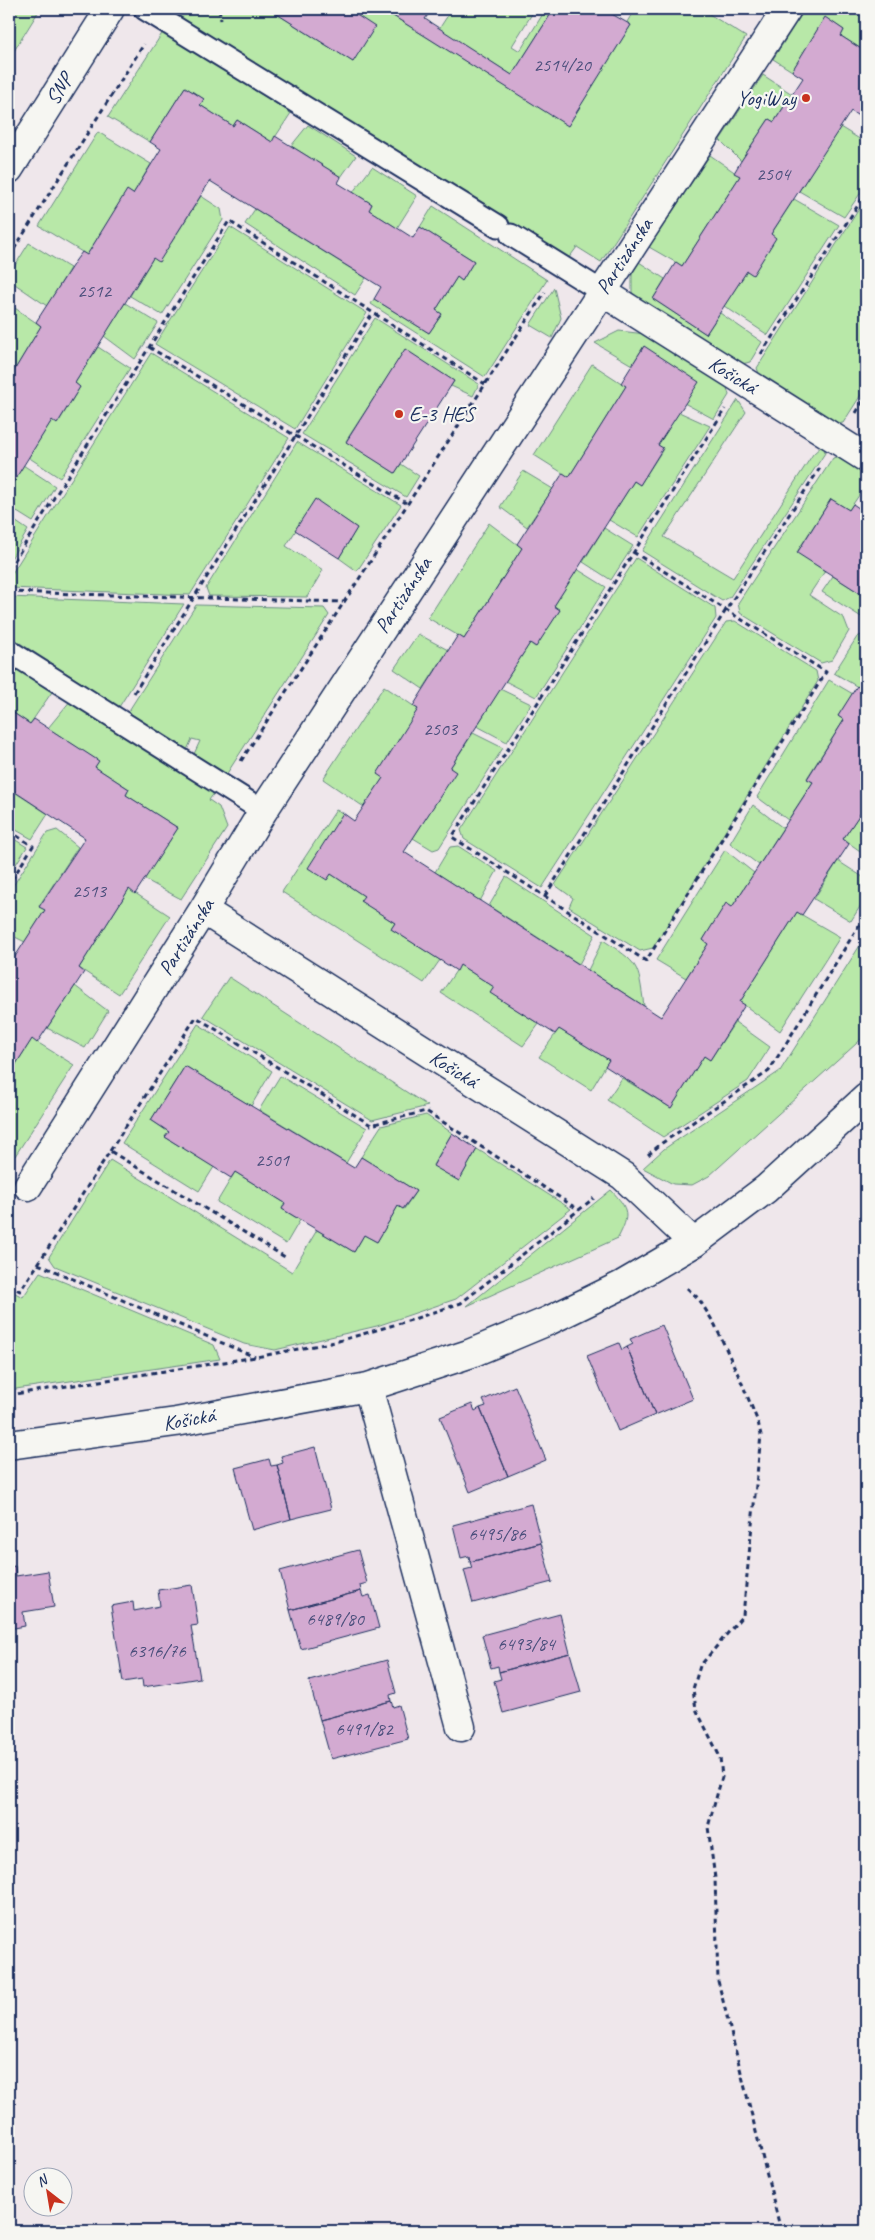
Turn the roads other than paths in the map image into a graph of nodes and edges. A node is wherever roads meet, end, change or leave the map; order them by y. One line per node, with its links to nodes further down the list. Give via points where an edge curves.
1 (110, 9): 4 (street, SNP)
2 (787, 9): 5 (street, Partizánska)
3 (153, 13): 5 (lane)
4 (9, 170)
5 (601, 291): 6 (street, Košická); 8 (street, Partizánska)
6 (866, 458)
7 (9, 651): 8 (lane)
8 (263, 811): 9 (street, Partizánska)
9 (203, 910): 11 (street, Partizánska); 12 (street, Košická, via 622,1176)
10 (866, 1098): 12 (street, Košická, via 766,1190)
11 (28, 1186)
12 (694, 1244): 13 (street, Košická, via 622,1285 548,1321 469,1354)
13 (368, 1387): 14 (street, Košická, via 176,1422); 15 (street)
14 (9, 1445)
15 (461, 1727)

